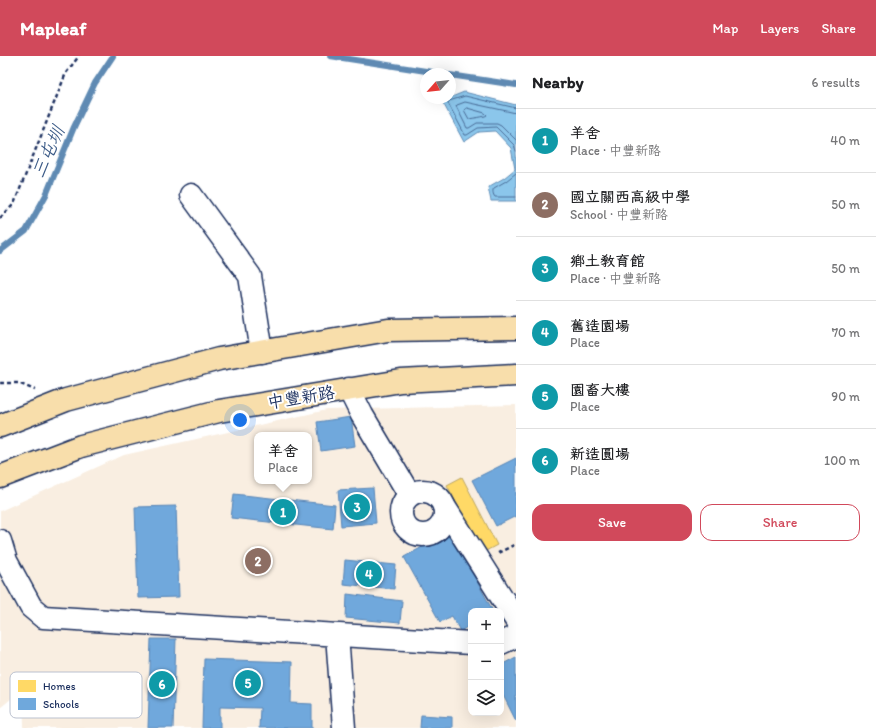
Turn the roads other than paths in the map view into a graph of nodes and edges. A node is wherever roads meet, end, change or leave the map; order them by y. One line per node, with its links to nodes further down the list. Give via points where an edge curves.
1 (190, 195): 3 (lane, via 250,276)
2 (516, 328): 3 (main road, via 388,330)
3 (262, 352): 6 (main road, via 219,359 66,400)
4 (516, 375): 5 (main road, 中豐新路, via 400,381)
5 (349, 389): 7 (main road, 中豐新路, via 219,411 81,446); 8 (lane)
6 (0, 426)
7 (0, 477)
8 (409, 494): 9 (lane, via 415,491 430,491 436,494); 9 (lane, via 400,507 400,515 402,522 413,533 428,535 435,532 444,520)
9 (444, 506): 11 (lane)
10 (0, 541): 12 (lane, via 6,561 31,607 43,617)
11 (516, 620)
12 (337, 635): 15 (lane); 16 (lane)
13 (516, 636): 14 (lane)
14 (504, 642)
15 (468, 643)
16 (344, 728)

